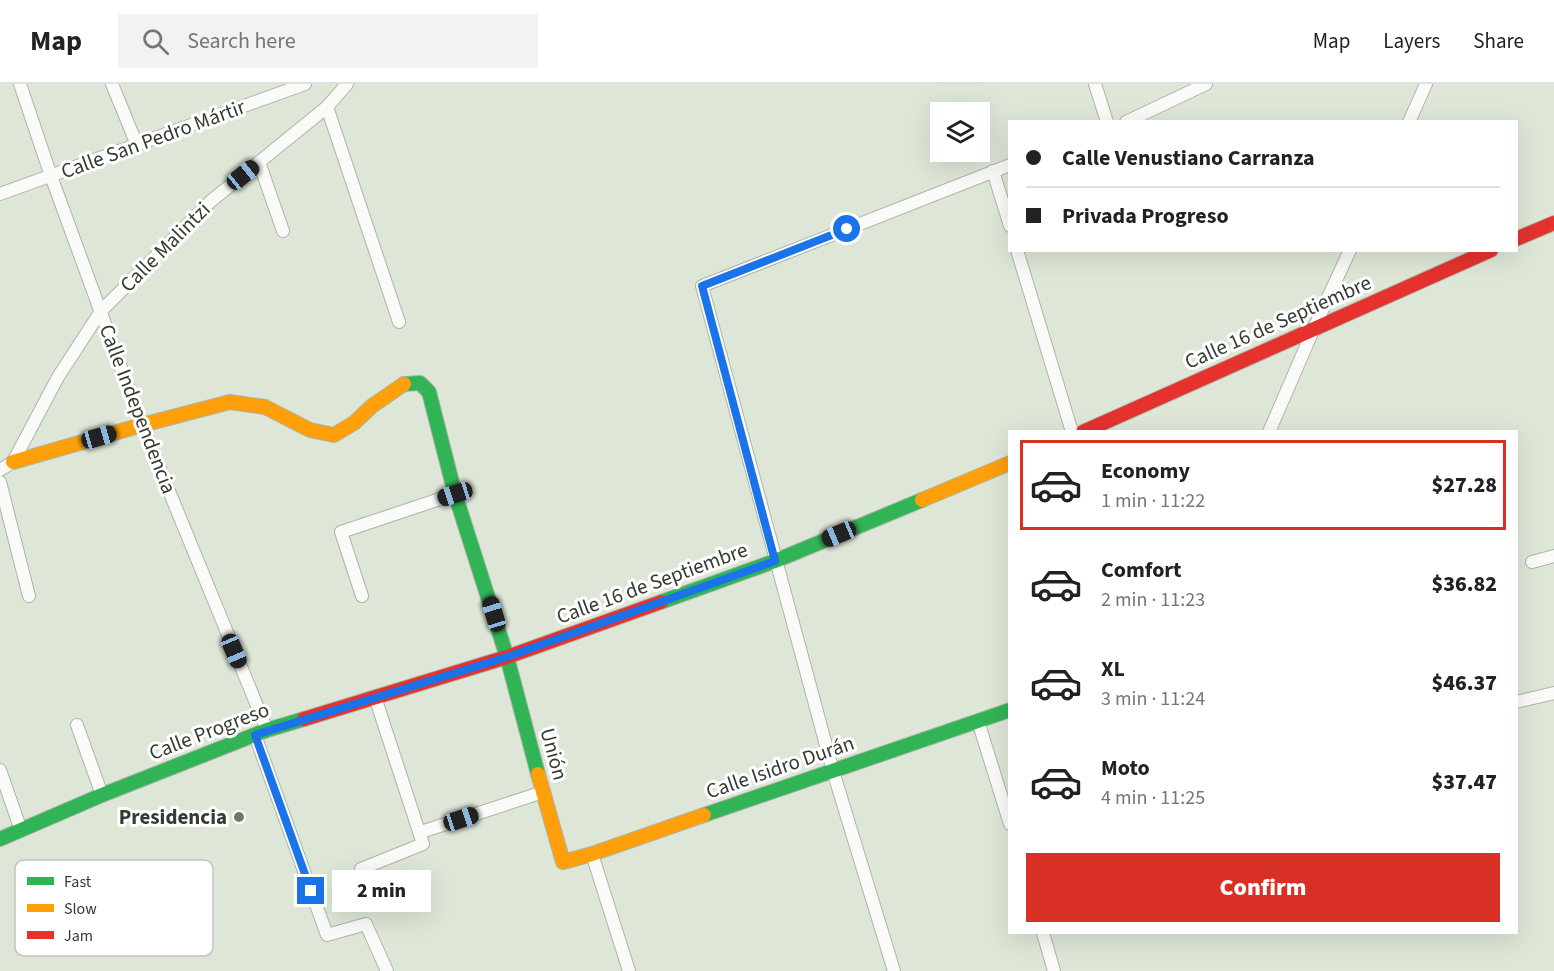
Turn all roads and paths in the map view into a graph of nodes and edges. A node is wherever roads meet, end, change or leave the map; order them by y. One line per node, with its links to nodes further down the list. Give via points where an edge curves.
1 (20, 84): 16 (street, Calle Independencia)
2 (112, 84): 12 (street)
3 (305, 84): 12 (street, Calle San Pedro Mártir)
4 (347, 84): 8 (street, Calle Malintzi)
5 (1095, 84): 9 (street)
6 (1206, 84): 10 (street)
7 (1426, 84): 11 (street)
8 (327, 107): 13 (street, Calle Malintzi); 26 (street)
9 (1106, 120)
10 (1130, 120)
11 (1410, 120)
12 (137, 145): 16 (street, Calle San Pedro Mártir)
13 (259, 162): 20 (street); 25 (street, Calle Malintzi, via 211,201)
14 (1008, 166): 15 (street)
15 (993, 171): 18 (street); 38 (street, via 702,286)
16 (51, 176): 17 (street, Calle San Pedro Mártir); 25 (street, Calle Independencia)
17 (0, 194)
18 (1008, 220)
19 (1554, 223): 21 (street)
20 (283, 231)
21 (1518, 238)
22 (1018, 252): 29 (street)
23 (1349, 252): 27 (street)
24 (1486, 252): 27 (street, Calle 16 de Septiembre)
25 (101, 311): 28 (street, Calle Independencia); 32 (street, Calle Malintzi, via 58,377)
26 (399, 322)
27 (1314, 328): 30 (street, Calle 16 de Septiembre); 31 (street)
28 (142, 425): 32 (street); 36 (street, Unión, via 230,402 265,407 310,430 334,435 402,384 420,383 429,392); 49 (street, Calle Independencia)
29 (1071, 430)
30 (1087, 430)
31 (1270, 430)
32 (13, 462): 34 (street)
33 (1008, 464): 38 (street, Calle 16 de Septiembre)
34 (0, 470)
35 (0, 482): 40 (street)
36 (455, 494): 41 (street, via 341,532); 42 (street, Unión)
37 (1554, 556): 39 (street)
38 (775, 561): 42 (street, Calle 16 de Septiembre); 51 (street)
39 (1532, 562)
40 (29, 596)
41 (362, 596)
42 (507, 657): 44 (street, Calle Progreso); 52 (street, Unión)
43 (1554, 693): 45 (street)
44 (375, 697): 49 (street, Calle Progreso); 56 (street)
45 (1518, 702)
46 (1008, 712): 47 (street, Calle Isidro Durán)
47 (978, 721): 51 (street, Calle Isidro Durán); 54 (street)
48 (77, 725): 53 (street)
49 (261, 732): 53 (street, Calle Progreso); 64 (street, Calle Independencia, via 327,935 366,924)
50 (0, 770): 55 (street)
51 (833, 771): 58 (street, Calle Isidro Durán); 66 (street)
52 (543, 792): 56 (street); 59 (street, Unión)
53 (102, 795): 55 (street, Calle Progreso)
54 (1008, 818)
55 (21, 830): 57 (street, Calle Progreso)
56 (421, 832): 60 (street, via 423,844)
57 (0, 839)
58 (592, 854): 59 (street, Calle Isidro Durán); 65 (street)
59 (563, 862)
60 (361, 869)
61 (1043, 934): 63 (street)
62 (1052, 934): 63 (street)
63 (1046, 946): 67 (street)
64 (387, 971)
65 (629, 971)
66 (894, 971)
67 (1054, 971)

